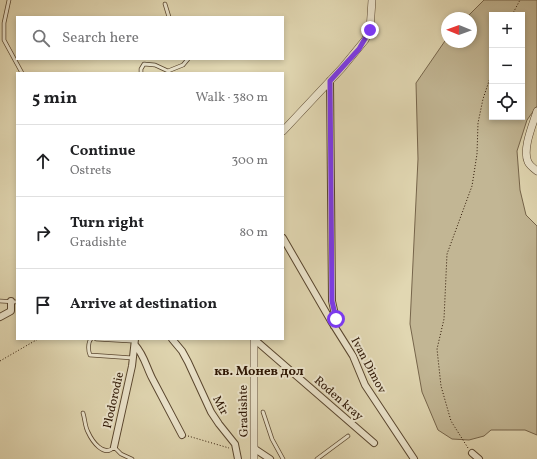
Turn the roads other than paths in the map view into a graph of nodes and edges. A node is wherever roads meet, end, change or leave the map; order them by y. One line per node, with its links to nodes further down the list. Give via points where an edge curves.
1 (9, 0): 6 (lane, via 4,23 4,40)
2 (372, 0): 8 (street, via 370,30 365,40)
3 (165, 4): 4 (lane)
4 (169, 16)
5 (187, 60): 7 (lane, via 183,65 168,71 144,64)
6 (21, 72)
7 (141, 72)
8 (330, 81): 10 (street); 16 (street, via 332,301 336,319)
9 (537, 111): 11 (street, via 526,154 531,167)
10 (284, 130)
11 (537, 171)
12 (284, 240): 16 (street, Ivan Dimov)
13 (0, 301): 14 (lane)
14 (14, 302): 15 (street, via 11,311)
15 (0, 317)
16 (334, 326): 38 (street, Ivan Dimov, via 353,356 365,385)
17 (90, 340): 23 (lane, via 90,355)
18 (114, 340): 22 (lane)
19 (173, 340): 33 (street, Mir, via 188,362 211,412 235,444)
20 (254, 340): 30 (street, Gradishte)
21 (255, 340): 28 (street, Roden kray)
22 (134, 341): 23 (street); 26 (street)
23 (134, 358): 29 (street, Plodorodie)
24 (263, 412): 36 (lane)
25 (83, 413): 29 (lane, via 87,431 95,443 107,451)
26 (182, 434)
27 (348, 436): 37 (lane)
28 (374, 443)
29 (114, 447): 32 (lane)
30 (255, 449): 34 (street, Gradishte); 35 (street)
31 (472, 453): 39 (street)
32 (132, 459)
33 (238, 459)
34 (254, 459)
35 (270, 459)
36 (282, 459)
37 (317, 459)
38 (414, 459)
39 (479, 459)

